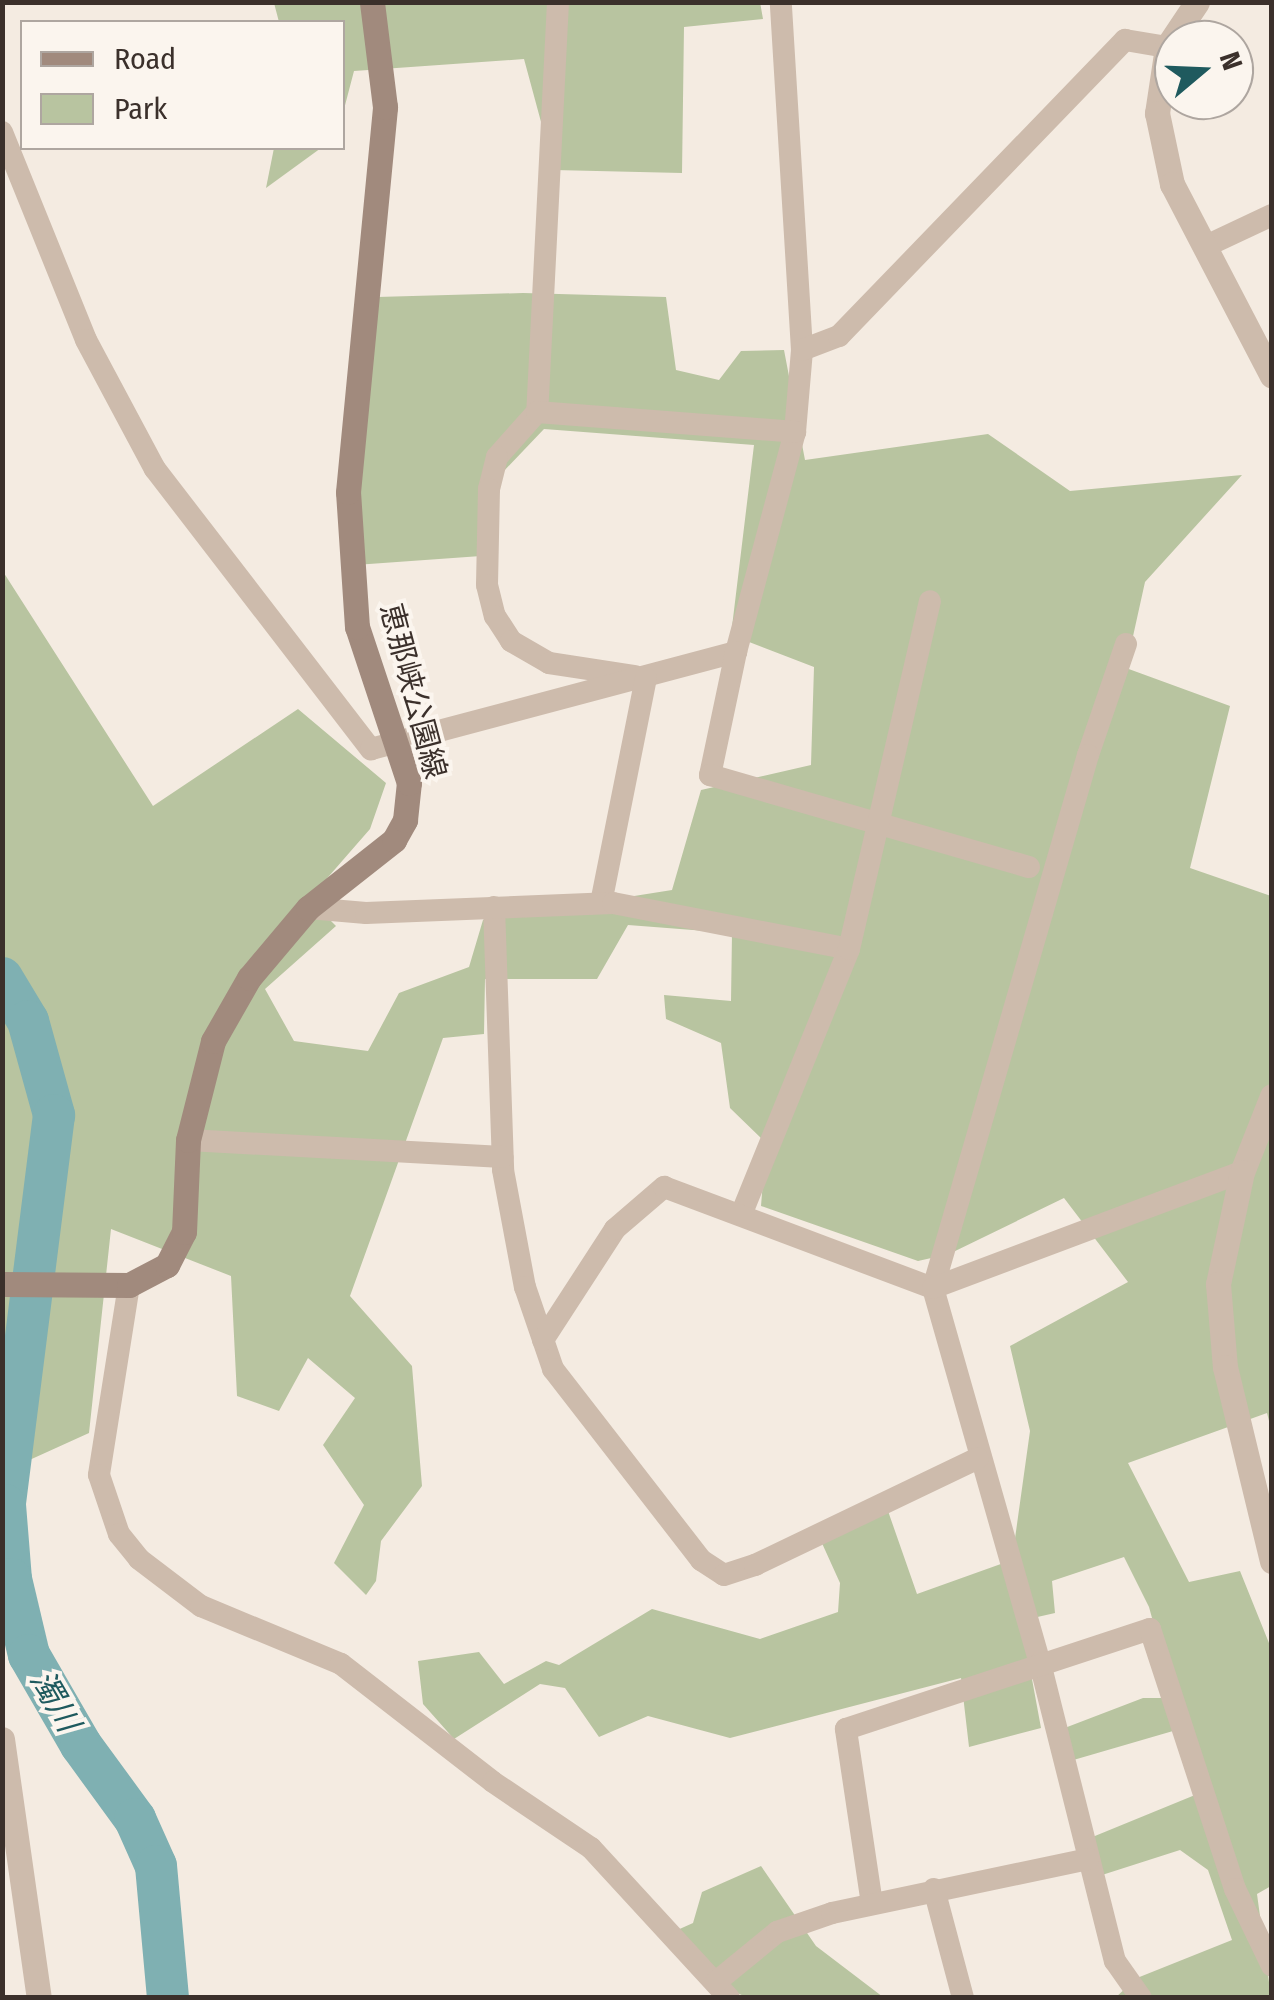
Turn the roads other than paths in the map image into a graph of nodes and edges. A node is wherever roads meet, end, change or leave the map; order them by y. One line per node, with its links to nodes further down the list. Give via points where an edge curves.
1 (372, 2): 17 (main road, 恵那峡公園線, via 385,107 348,492 357,627)
2 (558, 2): 11 (street)
3 (781, 2): 9 (street)
4 (1154, 44): 9 (street, via 1125,40 839,336)
5 (1158, 120): 8 (street, via 1172,184)
6 (2, 132): 17 (street, via 86,340 155,469 372,749)
7 (1272, 215): 8 (street)
8 (1204, 247): 10 (street)
9 (802, 350): 12 (street)
10 (1272, 376)
11 (537, 412): 12 (street); 16 (street, via 497,456 489,489 487,585 494,616 510,641 549,663)
12 (795, 432): 15 (street)
13 (930, 601): 18 (street)
14 (1126, 644): 31 (street)
15 (736, 652): 16 (street); 18 (street, via 710,775)
16 (646, 678): 17 (street); 20 (street)
17 (398, 745): 22 (main road, 恵那峡公園線, via 409,783 405,820 394,840)
18 (880, 822): 19 (street); 23 (street)
19 (1029, 867)
20 (602, 903): 21 (street); 23 (street)
21 (494, 907): 22 (street, via 366,913); 26 (street)
22 (308, 908): 25 (main road, 恵那峡公園線, via 248,978 213,1040)
23 (850, 950): 28 (street)
24 (1272, 1096): 27 (street)
25 (188, 1140): 26 (street); 29 (main road, 恵那峡公園線, via 178,1250 154,1275)
26 (503, 1156): 32 (street, via 525,1288)
27 (1242, 1172): 31 (street); 34 (street, via 1218,1284 1225,1367)
28 (741, 1216): 31 (street); 32 (street, via 664,1187 644,1198 614,1229)
29 (129, 1285): 30 (main road, 恵那峡公園線); 41 (street, via 99,1475 119,1534 139,1559 201,1606 278,1634 370,1684 493,1782 591,1848)
30 (8, 1286)
31 (933, 1288): 33 (street)
32 (543, 1340): 33 (street, via 553,1368 701,1560 724,1575)
33 (978, 1458): 35 (street)
34 (1272, 1561)
35 (1040, 1663): 37 (street); 39 (street, via 846,1729); 40 (street, via 1150,1630 1235,1889)
36 (2, 1738): 42 (street)
37 (1088, 1859): 38 (street); 44 (street, via 1115,1961)
38 (934, 1889): 39 (street); 43 (street)
39 (872, 1904): 41 (street, via 776,1932)
40 (1272, 1966)
41 (723, 1990)
42 (39, 1998)
43 (963, 1998)
44 (1141, 1998)

